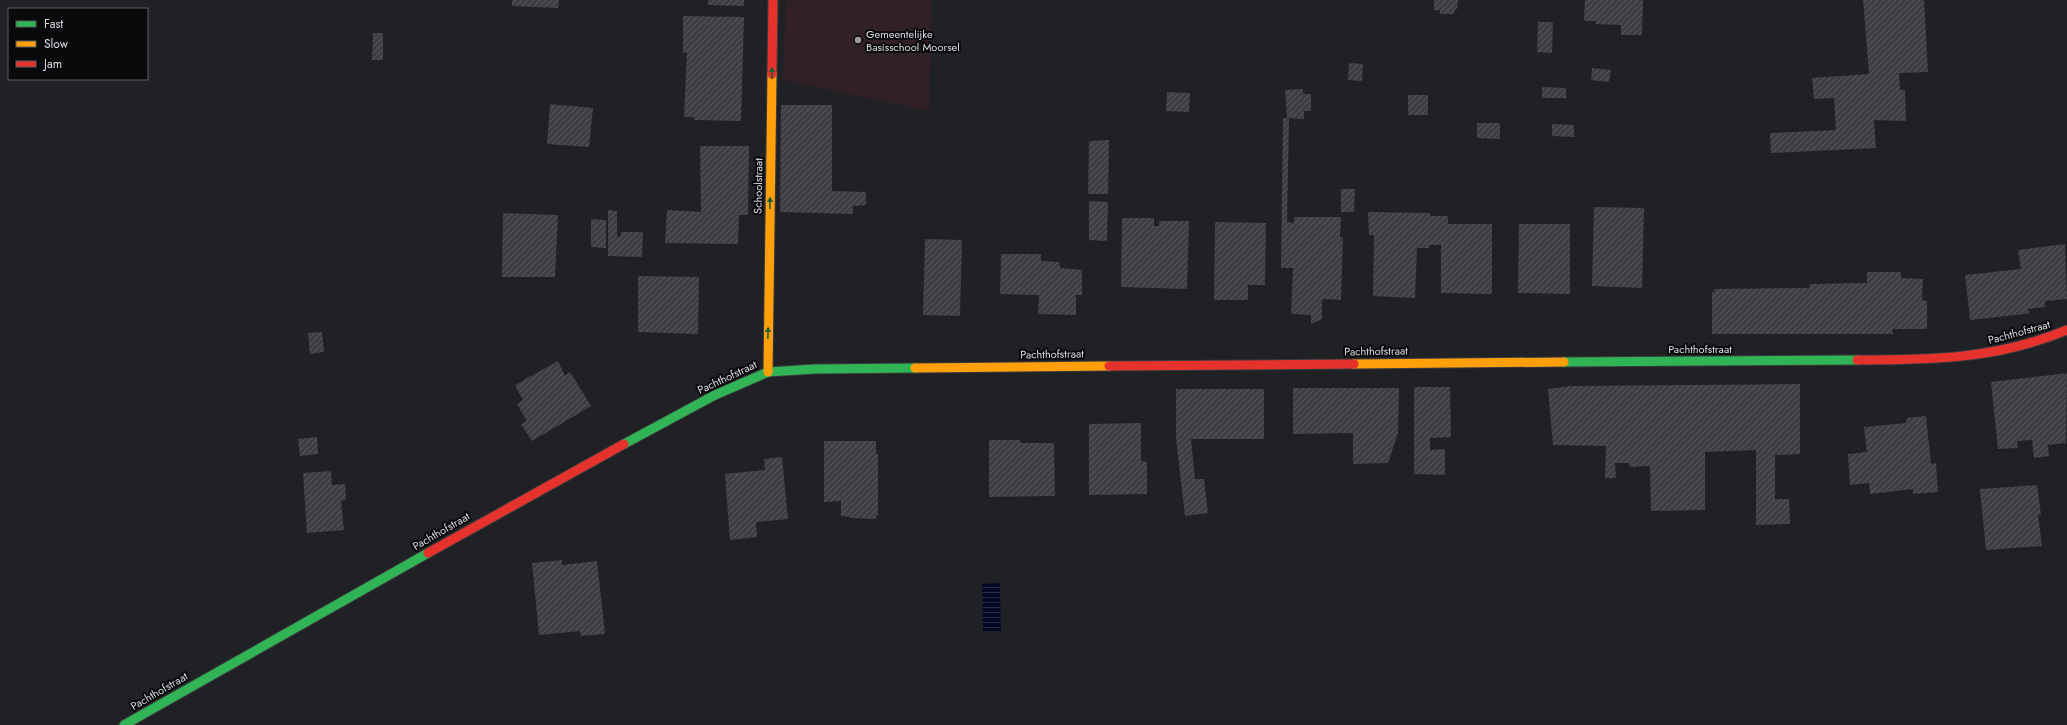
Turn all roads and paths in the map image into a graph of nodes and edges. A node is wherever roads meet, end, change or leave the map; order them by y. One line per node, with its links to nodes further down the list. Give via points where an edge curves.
1 (773, 0): 3 (street, Schoolstraat, one-way to 1)
2 (2067, 330): 3 (street, Pachthofstraat, via 2038,342 1984,354 1933,360 816,368)
3 (768, 372): 4 (street, Pachthofstraat, via 715,395 498,513)
4 (124, 725)

